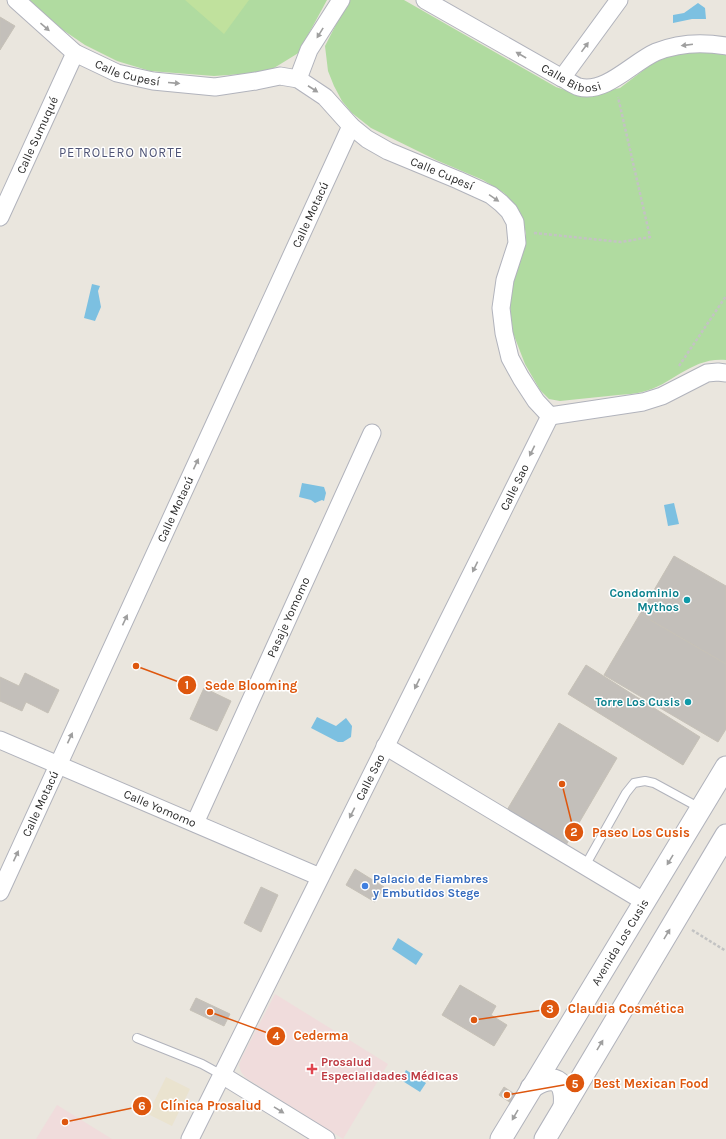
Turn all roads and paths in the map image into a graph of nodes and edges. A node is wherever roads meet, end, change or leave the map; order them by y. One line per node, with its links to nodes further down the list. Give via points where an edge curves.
1 (16, 0): 6 (street, Calle Cupesí, one-way to 6)
2 (341, 0): 8 (street, one-way to 8, via 309,50)
3 (425, 0): 7 (street, Calle Bibosi, one-way to 3)
4 (619, 0): 7 (street, one-way to 4)
5 (726, 46): 9 (street, Calle Bibosi, one-way to 9, via 712,43 673,47 648,56)
6 (75, 53): 8 (street, Calle Cupesí, one-way to 8, via 117,73 154,81 215,87 280,76); 11 (street, Calle Sumuqué)
7 (562, 78): 9 (street, Calle Bibosi, via 587,88)
8 (298, 79): 10 (street, Calle Cupesí, one-way to 10, via 325,97)
9 (614, 80): 13 (path, via 650,237 621,242)
10 (350, 126): 13 (street, Calle Cupesí, one-way to 13, via 388,151 491,195 509,211 515,222); 21 (street, Calle Motacú, one-way to 10)
11 (5, 194): 12 (street, Calle Sumuqué)
12 (0, 217)
13 (516, 231): 17 (street, Calle Cupesí, via 517,243 505,280 501,308 504,333 510,358 521,378 536,401)
14 (726, 296): 16 (path, via 686,354)
15 (726, 373): 16 (street, via 707,373)
16 (662, 396): 17 (street, via 643,402)
17 (550, 416): 20 (street, Calle Sao, one-way to 20)
18 (372, 433): 24 (street, Pasaje Yomomo)
19 (0, 740): 21 (street, Calle Yomomo)
20 (385, 746): 26 (street); 27 (street, Calle Sao, one-way to 27)
21 (58, 765): 24 (street, Calle Yomomo); 28 (street, Calle Motacú, one-way to 21)
22 (726, 767): 23 (street, Avenida Los Cusis)
23 (701, 808): 26 (lane, via 654,783 634,783); 29 (street, Avenida Los Cusis, one-way to 29)
24 (195, 823): 27 (street, Calle Yomomo)
25 (726, 835): 30 (street)
26 (585, 866): 29 (street)
27 (320, 877): 35 (street, Calle Sao)
28 (0, 892)
29 (645, 902): 33 (street, Avenida Los Cusis)
30 (676, 920): 31 (path); 34 (street, one-way to 30)
31 (726, 951)
32 (137, 1038): 35 (lane, via 202,1064)
33 (556, 1049): 34 (street, via 557,1066 565,1073 576,1073); 36 (street, Avenida Los Cusis)
34 (586, 1069): 37 (street)
35 (222, 1075): 38 (street, Calle Sao); 39 (street, one-way to 39)
36 (531, 1088): 37 (street, via 539,1082 548,1080 560,1084 564,1092); 40 (street, Avenida Los Cusis, one-way to 40)
37 (564, 1107): 41 (street)
38 (190, 1139)
39 (326, 1139)
40 (501, 1139)
41 (545, 1139)

